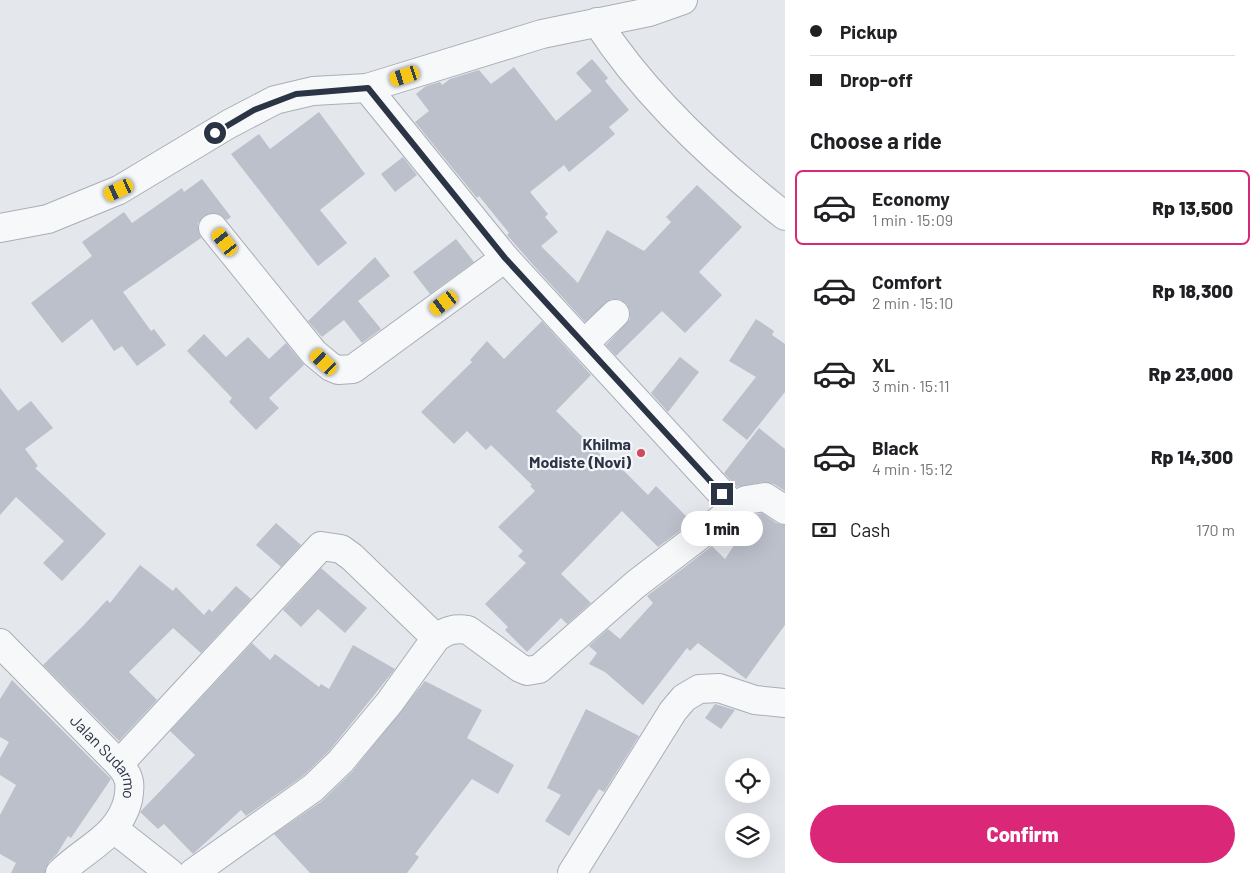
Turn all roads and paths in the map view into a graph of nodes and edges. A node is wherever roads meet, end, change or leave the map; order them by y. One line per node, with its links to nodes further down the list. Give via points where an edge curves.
1 (683, 0): 2 (street, via 649,12)
2 (597, 22): 3 (street, via 542,34); 4 (street, via 621,59 670,112 756,194)
3 (368, 88): 5 (street, via 313,90 275,100 112,193 48,219); 7 (street)
4 (785, 216)
5 (0, 228)
6 (213, 228): 7 (street, via 294,331 324,362 338,370 353,369)
7 (505, 258): 9 (street)
8 (615, 314): 9 (street)
9 (584, 344): 10 (street)
10 (735, 508): 11 (street, via 746,500 765,497); 12 (street, via 636,584 539,669 527,671 520,668 468,630 451,630)
11 (785, 510)
12 (436, 638): 15 (street, via 352,557 341,550 321,546); 19 (street, via 390,702 341,761 313,788)
13 (0, 643): 15 (street, Jalan Sudarmo)
14 (785, 703): 20 (street, via 755,700 719,688 699,689 684,698)
15 (119, 764): 16 (street, Jalan Sudarmo, via 126,771 130,784 125,809)
16 (114, 830): 17 (street, Jalan Sudarmo); 18 (street)
17 (60, 873)
18 (170, 873)
19 (193, 873)
20 (572, 873)

